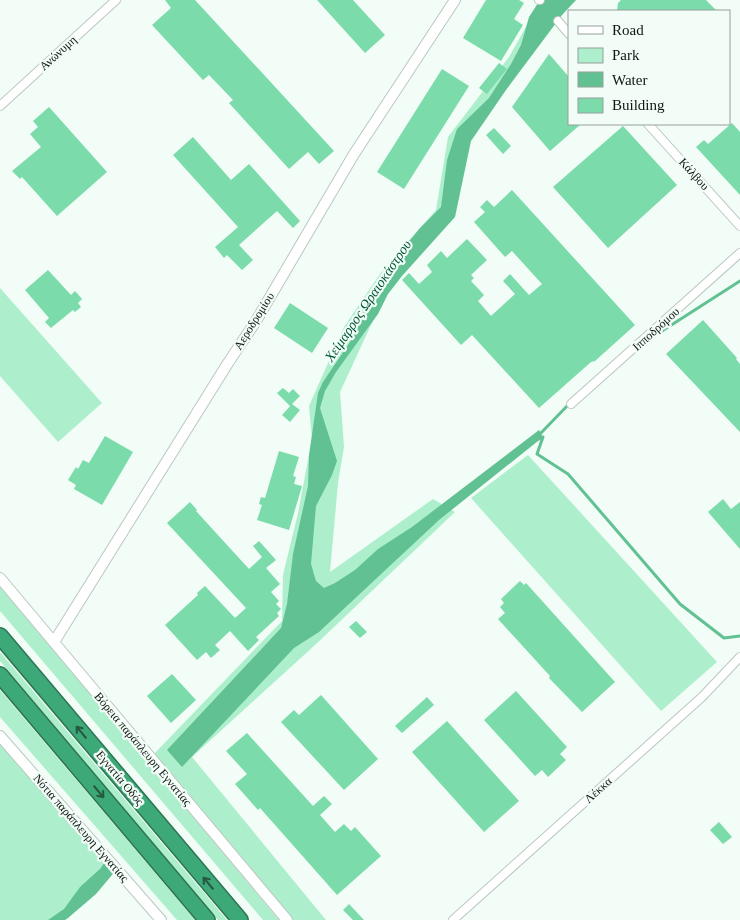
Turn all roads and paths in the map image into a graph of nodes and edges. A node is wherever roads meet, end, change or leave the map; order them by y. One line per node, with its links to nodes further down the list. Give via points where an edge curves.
1 (116, 0): 5 (street, Ανώνυμη)
2 (455, 0): 12 (street, Αεροδρομίου, via 354,154 256,321)
3 (558, 21): 4 (street)
4 (568, 33)
5 (0, 106)
6 (649, 125): 7 (street, Κάλβου)
7 (740, 226)
8 (740, 253): 9 (street, Ιπποδρόμου)
9 (571, 404)
10 (0, 578): 12 (street, Βόρεια παράπλευρη Εγνατίας)
11 (0, 636): 18 (highway, Εγνατία Οδός, one-way to 11)
12 (54, 642): 19 (street, Βόρεια παράπλευρη Εγνατίας)
13 (740, 657): 20 (street, Λέκκα, via 702,696)
14 (0, 674): 17 (highway, Εγνατία Οδός, one-way to 17)
15 (2, 742): 16 (street, Νότια παράπλευρη Εγνατίας)
16 (161, 920)
17 (207, 920)
18 (240, 920)
19 (287, 920)
20 (453, 920)

